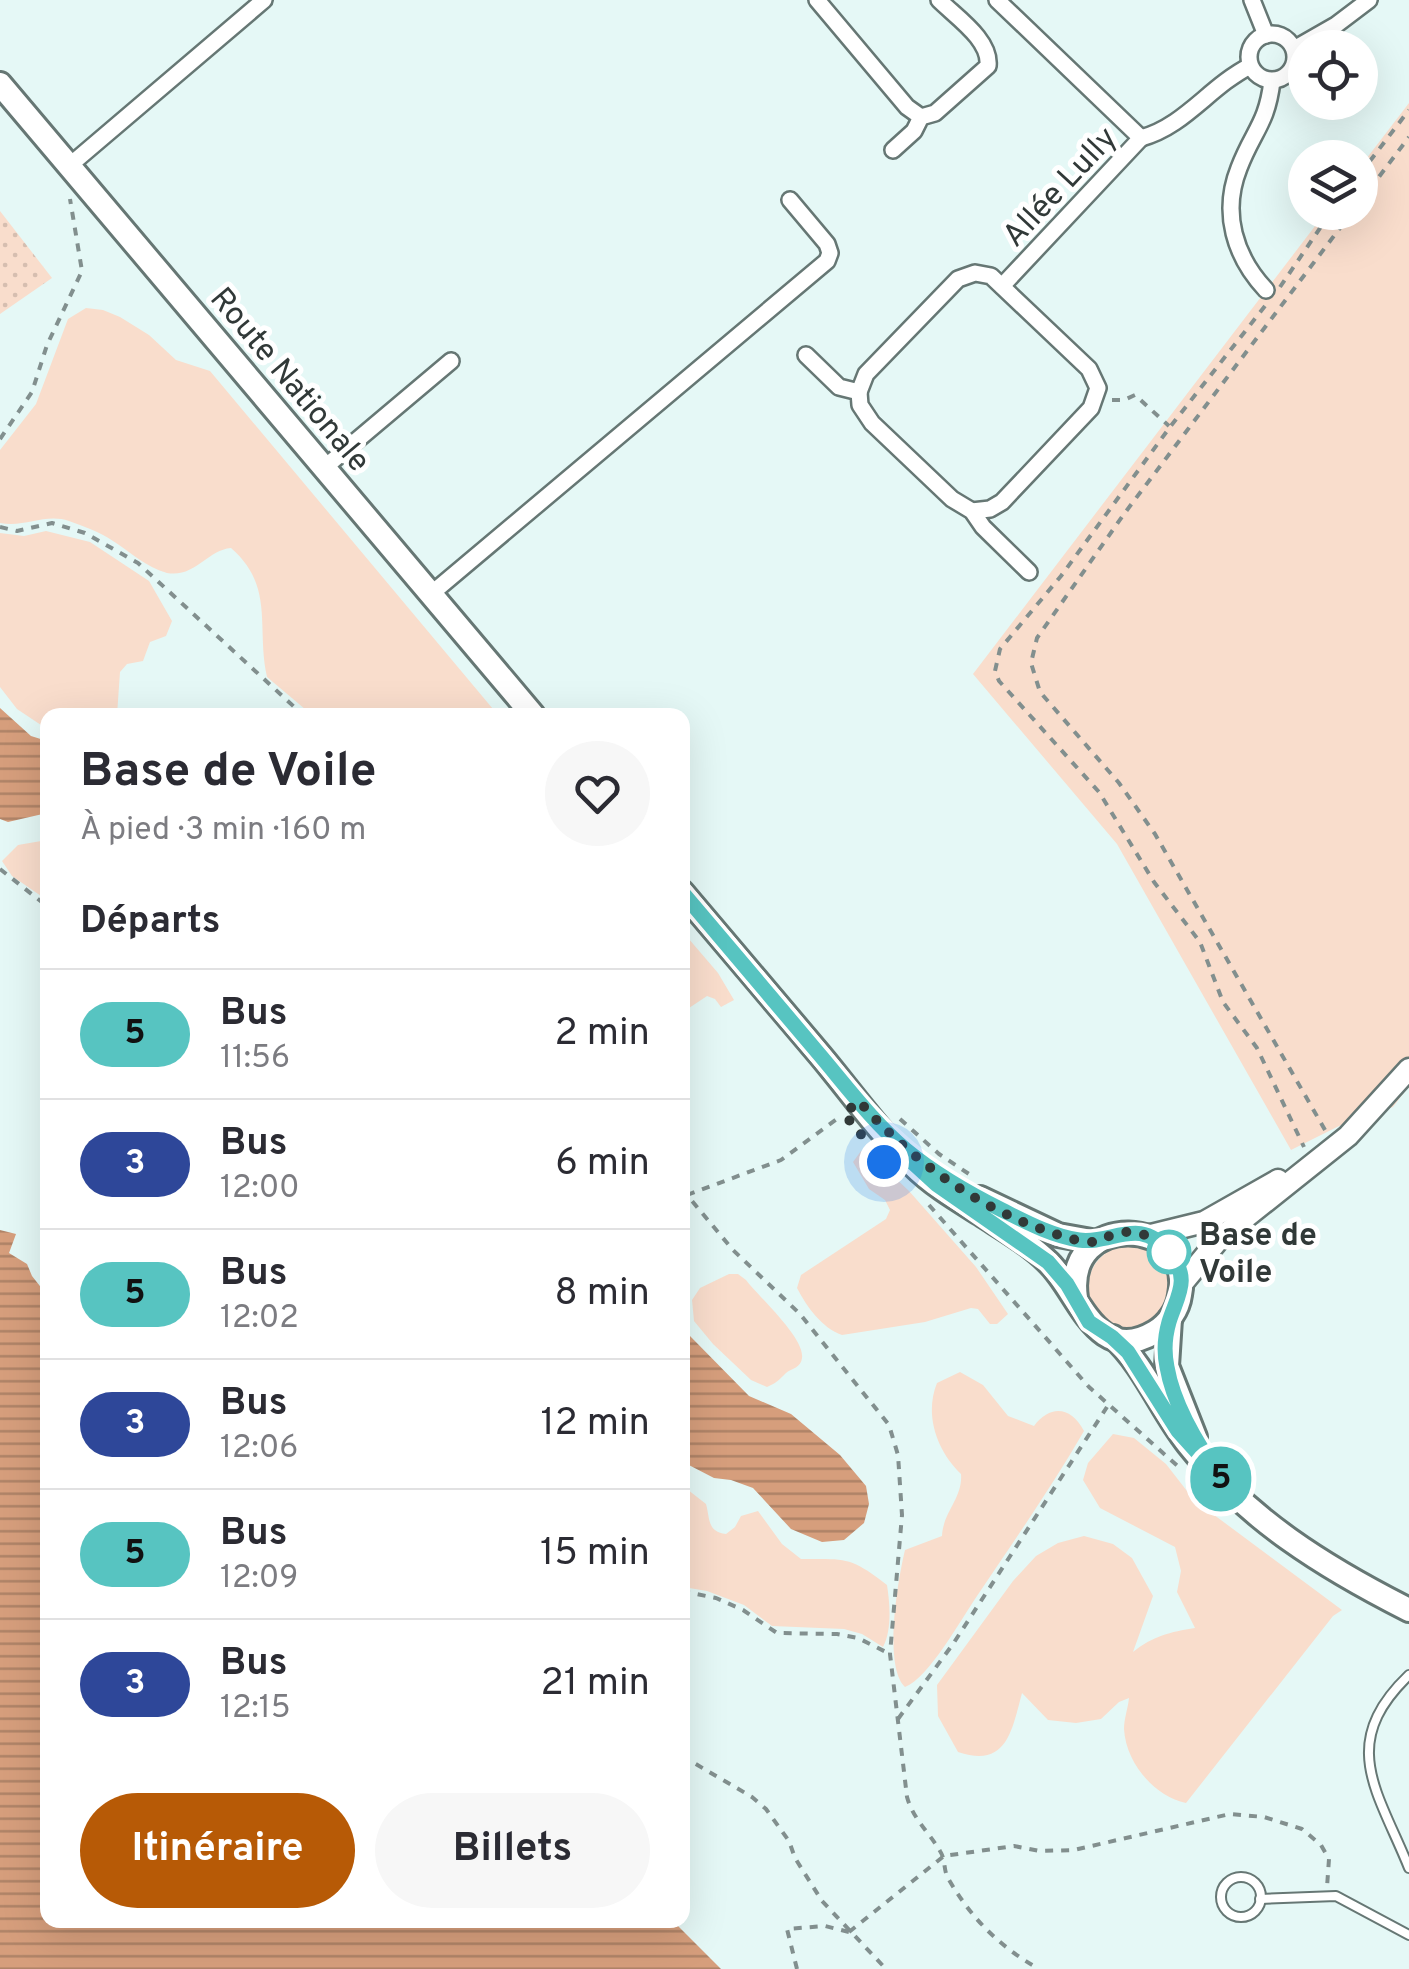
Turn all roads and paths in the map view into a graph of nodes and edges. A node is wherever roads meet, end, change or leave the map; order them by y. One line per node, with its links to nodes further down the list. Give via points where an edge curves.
1 (264, 0): 20 (street)
2 (818, 0): 15 (street)
3 (939, 0): 15 (street, via 990,60)
4 (997, 0): 16 (street, Allée Lully)
5 (1252, 0): 8 (street)
6 (1368, 0): 7 (street)
7 (1326, 30)
8 (1266, 35): 9 (street); 10 (street, via 1252,46)
9 (1288, 42)
10 (1250, 66): 12 (street); 16 (street, via 1216,86 1170,128)
11 (1288, 74): 12 (street)
12 (1272, 81): 27 (street, via 1265,117 1237,172 1231,215 1240,256)
13 (0, 84): 20 (main road, Route Nationale)
14 (1409, 110): 19 (path)
15 (921, 117): 18 (street)
16 (1142, 138): 26 (street, Allée Lully)
17 (1409, 138): 21 (path)
18 (893, 150)
19 (1378, 150)
20 (69, 166): 34 (main road, Route Nationale)
21 (1378, 178)
22 (70, 198): 33 (path, via 82,271 46,345 32,392)
23 (790, 200): 38 (street, via 827,244 827,261)
24 (1319, 230): 32 (path)
25 (1338, 230): 47 (path, via 1124,514 1037,638 1031,664 1040,692 1155,834)
26 (1002, 286): 30 (street, Allée Lully, via 982,272 958,278 866,374); 31 (street, Allée Lully, via 1088,368)
27 (1266, 290)
28 (806, 355): 30 (street, via 839,387)
29 (451, 360): 34 (street)
30 (859, 392): 35 (street, via 872,423)
31 (1098, 396): 32 (path, via 1117,401 1136,395); 35 (street, via 1006,499)
32 (1170, 427): 48 (path, via 1000,649 995,671 1099,792 1200,942 1223,1002 1257,1048)
33 (0, 439)
34 (324, 468): 38 (main road, Route Nationale)
35 (972, 511): 37 (street)
36 (0, 527): 39 (path, via 52,522 86,532 138,563)
37 (1029, 572)
38 (431, 594): 40 (main road, Route Nationale)
39 (294, 708)
40 (527, 708)
41 (0, 868): 42 (path)
42 (40, 900)
43 (690, 901): 45 (main road)
44 (1409, 1069): 47 (street)
45 (859, 1101): 46 (main road); 51 (path, via 796,1151)
46 (887, 1120): 49 (path); 54 (main road, via 931,1169 989,1204 1058,1235); 56 (main road, via 923,1174 1048,1262)
47 (1335, 1146): 48 (street); 55 (street, via 1220,1238)
48 (1310, 1160): 53 (street, via 1204,1222)
49 (978, 1180)
50 (917, 1192): 59 (path)
51 (690, 1194)
52 (690, 1199): 66 (path, via 800,1314 888,1425 898,1455 902,1515)
53 (1147, 1236): 54 (main road, via 1124,1232); 55 (main road, via 1172,1255)
54 (1097, 1242): 56 (main road, via 1077,1270)
55 (1182, 1285): 57 (main road)
56 (1076, 1298): 58 (main road, via 1089,1322)
57 (1170, 1318): 58 (main road, via 1144,1336); 61 (main road, via 1166,1357 1172,1386)
58 (1112, 1337): 61 (main road, via 1186,1442)
59 (1108, 1406): 60 (path); 68 (path)
60 (1188, 1476)
61 (1224, 1482): 62 (main road, via 1285,1538)
62 (1371, 1592): 64 (main road); 65 (main road)
63 (690, 1593): 66 (path, via 743,1610 778,1633 837,1634)
64 (1409, 1599)
65 (1409, 1610)
66 (890, 1654): 68 (path)
67 (1409, 1676): 71 (lane, via 1376,1716 1367,1756)
68 (898, 1719): 70 (path, via 912,1813)
69 (690, 1761): 74 (path, via 766,1809)
70 (944, 1856): 72 (path, via 1014,1846 1074,1850 1230,1814 1264,1817 1302,1828 1322,1846 1330,1859); 74 (path); 78 (path, via 946,1877 988,1932)
71 (1409, 1868)
72 (1326, 1896): 73 (lane); 75 (lane)
73 (1260, 1898): 73 (lane, via 1249,1915 1235,1916 1221,1894 1232,1878 1246,1877)
74 (848, 1932): 76 (path, via 787,1928); 77 (path)
75 (1409, 1935)
76 (797, 1969)
77 (886, 1969)
78 (1038, 1969)

